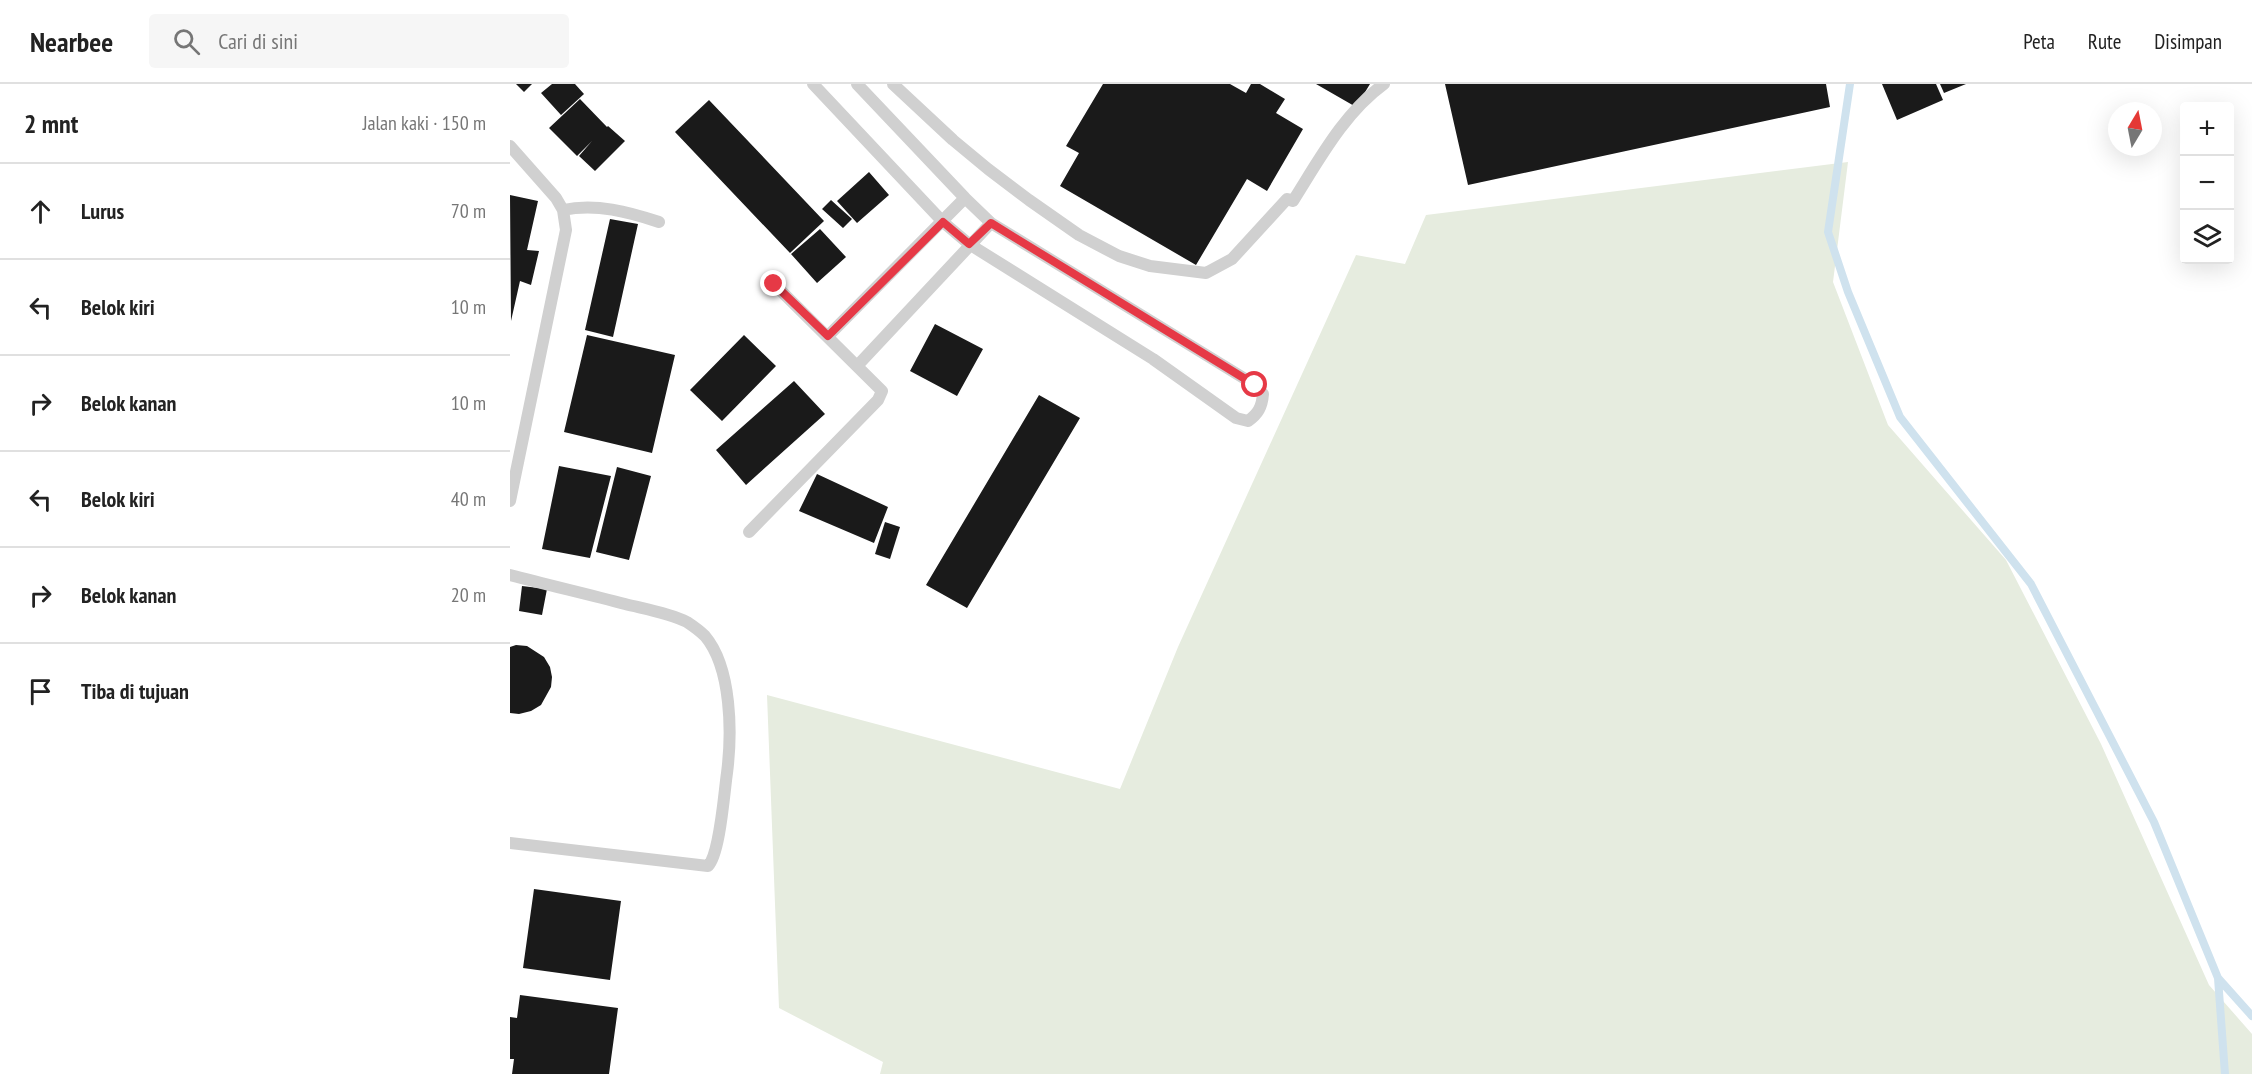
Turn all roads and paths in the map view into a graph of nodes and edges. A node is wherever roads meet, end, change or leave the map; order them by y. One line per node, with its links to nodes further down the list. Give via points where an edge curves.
1 (813, 84): 9 (lane)
2 (857, 84): 6 (lane)
3 (893, 84): 4 (lane, via 988,169 1079,234 1119,256 1150,266 1206,273 1232,259 1287,199 1293,201 1334,137)
4 (1384, 84)
5 (510, 146): 7 (lane)
6 (965, 198): 9 (lane); 10 (lane)
7 (563, 210): 8 (lane, via 601,208); 15 (lane, via 566,230)
8 (659, 222)
9 (943, 222): 11 (lane); 13 (lane)
10 (991, 223): 11 (lane); 11 (lane, via 1255,385 1263,394 1256,415 1248,421 1236,418 1154,359)
11 (969, 244): 14 (lane)
12 (774, 284): 13 (lane)
13 (828, 336): 14 (lane)
14 (858, 365): 16 (lane, via 881,388 878,400)
15 (510, 501)
16 (749, 532)
17 (510, 575): 18 (lane, via 658,613 696,629 711,645 722,667 729,735 719,834 708,866)
18 (510, 843)

